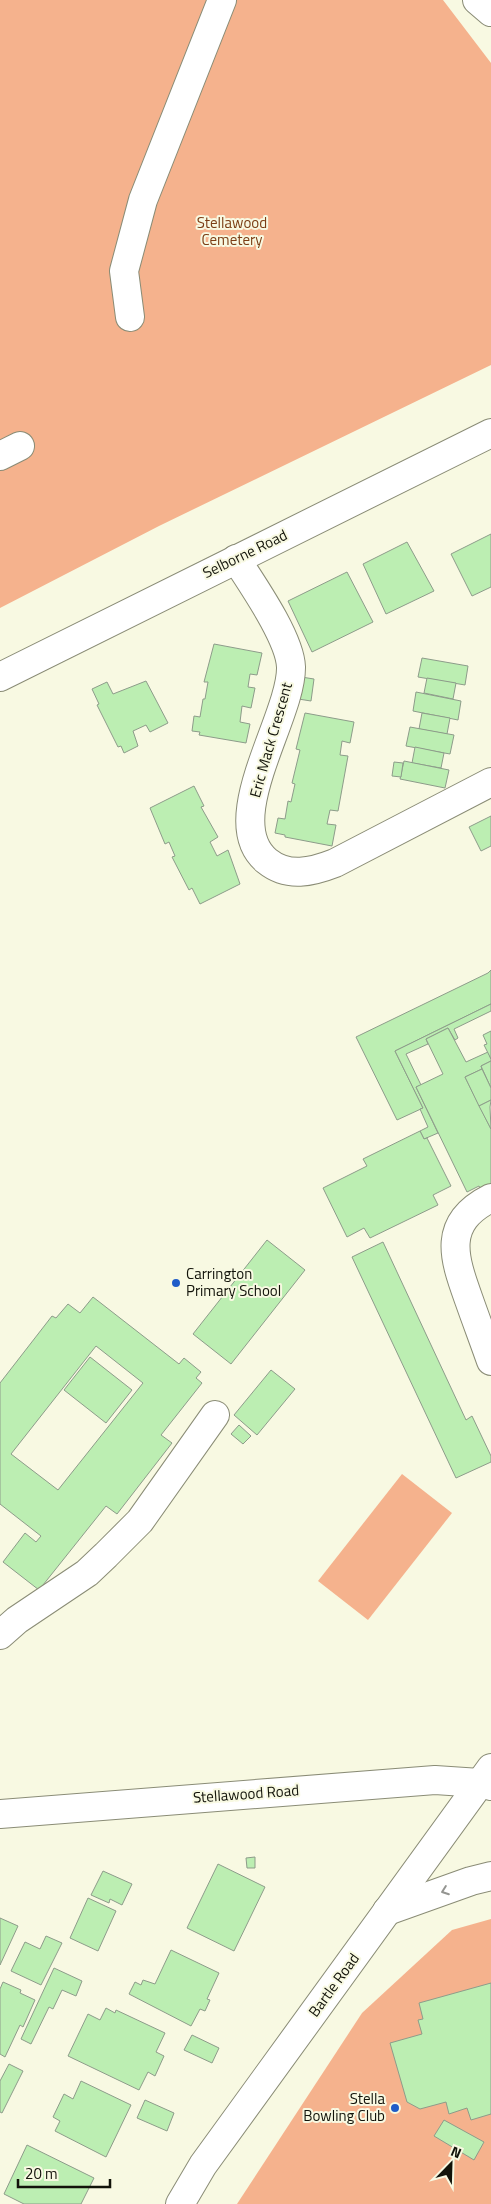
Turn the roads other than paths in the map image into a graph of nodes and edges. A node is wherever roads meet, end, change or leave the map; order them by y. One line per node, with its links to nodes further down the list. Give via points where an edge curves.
1 (222, 0): 4 (street, via 140,208 124,271)
2 (477, 0): 3 (street)
3 (491, 12)
4 (130, 317)
5 (491, 433): 6 (street, Selborne Road)
6 (236, 559): 7 (street, Selborne Road); 8 (street, Eric Mack Crescent, via 274,622 291,665 286,694 251,809 253,843 273,866 304,873 335,863)
7 (0, 677)
8 (491, 782)
9 (491, 1198): 10 (street, via 470,1213 455,1242 456,1263)
10 (491, 1361)
11 (215, 1415): 12 (street, via 140,1521 87,1573)
12 (0, 1635)
13 (487, 1779): 14 (street, Stellawood Road, via 435,1780); 16 (street, Bartle Road)
14 (0, 1814)
15 (491, 1876): 16 (street, one-way to 16)
16 (387, 1911): 17 (street, Bartle Road, via 203,2165)
17 (180, 2204)

